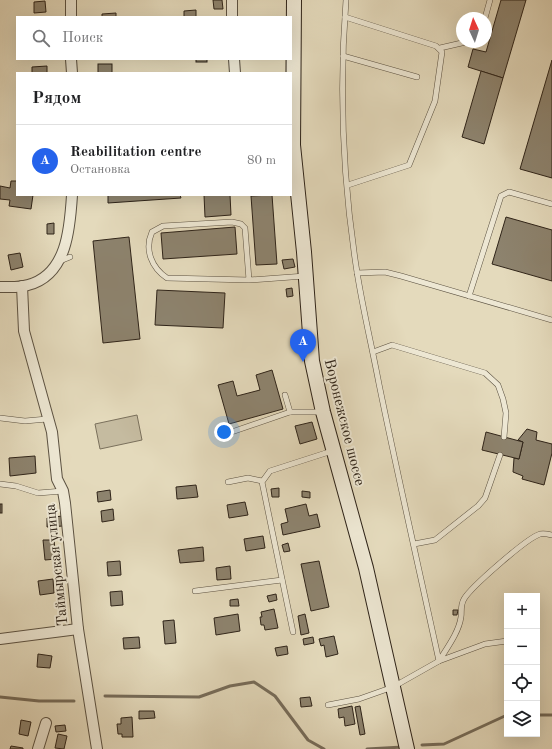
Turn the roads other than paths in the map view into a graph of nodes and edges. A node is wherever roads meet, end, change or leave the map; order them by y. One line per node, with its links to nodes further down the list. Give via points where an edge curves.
1 (71, 0): 7 (street)
2 (232, 0): 8 (street)
3 (294, 0): 24 (main road, Воронежское шоссе, via 293,145)
4 (346, 0): 9 (lane)
5 (490, 0): 6 (lane)
6 (487, 12)
7 (71, 16)
8 (232, 16)
9 (345, 17): 11 (lane); 12 (lane)
10 (456, 44): 11 (lane)
11 (440, 48): 18 (lane, via 442,52 435,101 409,165)
12 (343, 56): 17 (lane); 18 (lane, via 343,111)
13 (72, 60): 15 (street)
14 (234, 60): 16 (street)
15 (72, 72)
16 (235, 72)
17 (416, 77)
18 (348, 185): 23 (lane)
19 (72, 196): 22 (street, via 66,241)
20 (552, 204): 28 (lane, via 509,192 501,196)
21 (70, 257): 22 (lane)
22 (59, 262): 26 (street, via 35,282)
23 (357, 273): 28 (lane, via 385,272); 30 (lane)
24 (306, 276): 25 (lane); 33 (main road, Воронежское шоссе, via 312,360)
25 (249, 280): 25 (lane, via 167,278 157,271 150,257 152,232 163,226 232,222 241,224 245,228)
26 (22, 286): 27 (street); 35 (street, Таймырская улица, via 24,331)
27 (0, 288)
28 (469, 296): 29 (lane)
29 (552, 320)
30 (373, 352): 37 (lane, via 392,345 486,374 498,386 503,398 506,413); 45 (lane)
31 (285, 395): 32 (lane)
32 (290, 412): 33 (lane); 36 (lane)
33 (323, 412): 38 (main road, Воронежское шоссе)
34 (0, 418): 35 (lane, via 25,421)
35 (47, 419): 43 (street, Таймырская улица, via 52,432 57,479)
36 (220, 436)
37 (504, 437)
38 (333, 451): 40 (lane, via 270,471); 53 (main road, Воронежское шоссе, via 366,568)
39 (500, 455): 45 (lane, via 485,498 478,506 435,540)
40 (262, 481): 41 (lane, via 248,478); 46 (lane)
41 (228, 482)
42 (0, 484): 43 (lane, via 38,493)
43 (63, 491): 48 (street, Таймырская улица)
44 (552, 535): 52 (lane, via 544,533 533,537 483,578 466,596 461,605 461,618)
45 (414, 544): 52 (lane)
46 (282, 580): 47 (lane); 49 (lane)
47 (195, 591)
48 (78, 629): 50 (street); 57 (street, Таймырская улица)
49 (293, 632)
50 (0, 639)
51 (504, 641): 52 (lane, via 485,644)
52 (439, 661): 53 (lane)
53 (392, 687): 54 (lane, via 359,699); 58 (main road, Воронежское шоссе)
54 (328, 705)
55 (46, 723): 56 (street)
56 (38, 749)
57 (97, 749)
58 (408, 749)

